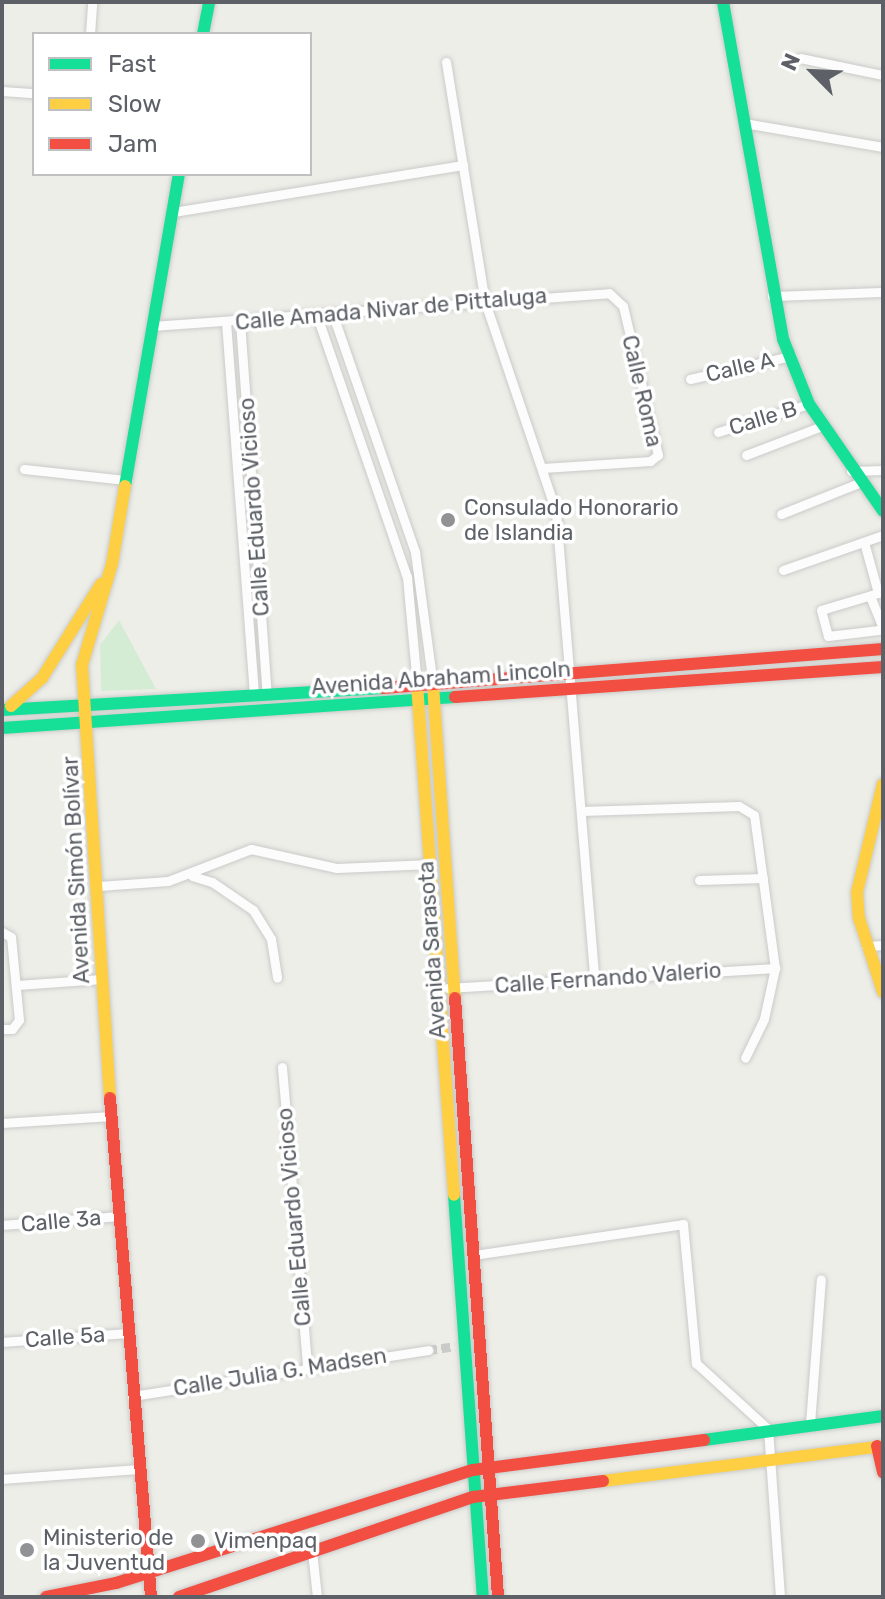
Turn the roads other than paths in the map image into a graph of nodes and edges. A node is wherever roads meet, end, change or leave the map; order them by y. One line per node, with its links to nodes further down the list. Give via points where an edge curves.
1 (92, 2): 4 (street)
2 (209, 2): 5 (main road)
3 (723, 2): 11 (main road)
4 (90, 32)
5 (203, 32)
6 (800, 58): 8 (street)
7 (446, 62): 13 (street)
8 (883, 75)
9 (2, 91): 10 (street)
10 (32, 93)
11 (744, 123): 12 (street); 17 (main road)
12 (883, 147)
13 (463, 165): 15 (street); 18 (street)
14 (179, 176): 15 (main road, Avenida Simón Bolívar)
15 (173, 212): 24 (main road, Avenida Simón Bolívar)
16 (883, 292): 17 (street)
17 (772, 296): 25 (main road)
18 (485, 302): 19 (street, Calle Amada Nivar de Pittaluga, via 603,292 615,295); 20 (street, Calle Amada Nivar de Pittaluga); 33 (street)
19 (623, 306): 33 (street, Calle Roma, via 658,455 650,461)
20 (333, 315): 21 (street, Calle Amada Nivar de Pittaluga); 27 (street, Avenida Sarasota)
21 (317, 316): 22 (street, Calle Amada Nivar de Pittaluga); 28 (street, Avenida Sarasota)
22 (240, 321): 23 (street, Calle Amada Nivar de Pittaluga); 45 (street, Calle Eduardo Vicioso)
23 (226, 322): 24 (street, Calle Amada Nivar de Pittaluga); 46 (street, Calle Eduardo Vicioso)
24 (152, 326): 37 (main road, Avenida Simón Bolívar)
25 (791, 356): 26 (street, Calle A); 29 (main road)
26 (690, 379)
27 (362, 398): 28 (street); 39 (street, Avenida Sarasota)
28 (349, 403): 42 (street, Avenida Sarasota)
29 (809, 404): 30 (main road); 31 (street, Calle B)
30 (822, 426): 32 (street, Calle B); 36 (main road)
31 (718, 432)
32 (746, 455)
33 (543, 468): 53 (street, via 556,512)
34 (24, 469): 37 (street)
35 (883, 470): 36 (street)
36 (851, 471): 38 (main road)
37 (125, 480): 47 (main road, Avenida Simón Bolívar)
38 (859, 483): 40 (main road); 41 (street)
39 (400, 510): 42 (street); 55 (street, Avenida Sarasota, via 421,576)
40 (883, 511)
41 (781, 514)
42 (388, 515): 54 (street, Avenida Sarasota, via 407,577)
43 (883, 535): 44 (street)
44 (864, 542): 48 (street); 49 (street)
45 (257, 546): 46 (street); 57 (street, Calle Eduardo Vicioso)
46 (244, 547): 57 (street, Calle Eduardo Vicioso)
47 (112, 564): 60 (main road, Avenida Simón Bolívar, via 84,651); 61 (main road, via 31,692)
48 (783, 570)
49 (877, 593): 50 (street); 50 (street, via 821,610 828,636)
50 (881, 629)
51 (883, 649): 53 (main road, Avenida Abraham Lincoln)
52 (883, 667): 56 (main road, Avenida Abraham Lincoln)
53 (571, 673): 55 (main road, Avenida Abraham Lincoln); 56 (street)
54 (417, 684): 55 (main road, Avenida Abraham Lincoln); 57 (main road, Avenida Abraham Lincoln); 58 (main road, Avenida Sarasota)
55 (433, 685): 59 (main road, Avenida Sarasota)
56 (572, 690): 59 (main road, Avenida Abraham Lincoln); 66 (street)
57 (260, 694): 60 (main road, Avenida Abraham Lincoln); 62 (main road)
58 (420, 701): 59 (main road, Avenida Abraham Lincoln); 62 (main road, Avenida Abraham Lincoln); 67 (main road, Avenida Sarasota)
59 (435, 702): 80 (main road, Avenida Sarasota)
60 (86, 703): 61 (main road, Avenida Abraham Lincoln); 63 (main road, Avenida Simón Bolívar)
61 (2, 709)
62 (262, 710): 63 (main road, Avenida Abraham Lincoln)
63 (87, 721): 64 (main road, Avenida Abraham Lincoln); 71 (main road, Avenida Simón Bolívar)
64 (2, 728)
65 (883, 784): 74 (main road, via 860,864 859,918)
66 (581, 811): 69 (street, via 749,809); 78 (street)
67 (431, 864): 68 (street, via 337,868 251,849); 81 (main road, Avenida Sarasota)
68 (189, 876): 71 (street); 76 (street, via 212,882 253,910 271,939)
69 (763, 878): 70 (street); 75 (street)
70 (699, 880)
71 (99, 886): 77 (main road, Avenida Simón Bolívar)
72 (2, 932): 79 (street, via 11,937)
73 (883, 945): 74 (street)
74 (866, 946): 82 (main road)
75 (775, 968): 78 (street, Calle Fernando Valerio); 84 (street, via 764,1019)
76 (277, 978)
77 (102, 979): 79 (street); 87 (main road, Avenida Simón Bolívar)
78 (594, 979): 80 (street, Calle Fernando Valerio)
79 (17, 985): 83 (street, via 19,1020 12,1029)
80 (455, 988): 81 (street, Calle Fernando Valerio); 86 (main road, Avenida Sarasota)
81 (441, 989): 86 (main road, Avenida Sarasota)
82 (883, 992)
83 (2, 1029)
84 (745, 1058)
85 (282, 1067): 96 (street, Calle Eduardo Vicioso)
86 (454, 1071): 91 (main road, Avenida Sarasota); 105 (main road, Avenida Sarasota, via 460,1346)
87 (111, 1116): 88 (street); 89 (main road, Avenida Simón Bolívar)
88 (2, 1123)
89 (119, 1216): 90 (street, Calle 3a); 93 (main road, Avenida Simón Bolívar)
90 (2, 1225)
91 (474, 1255): 100 (street, via 683,1224 696,1363); 103 (main road, Avenida Sarasota)
92 (821, 1279): 99 (street)
93 (128, 1333): 94 (street, Calle 5a); 97 (main road, Avenida Simón Bolívar)
94 (2, 1342)
95 (428, 1350): 96 (street, Calle Julia G. Madsen)
96 (307, 1367): 97 (street, Calle Julia G. Madsen)
97 (132, 1396): 104 (main road, Avenida Simón Bolívar)
98 (883, 1416): 99 (main road)
99 (810, 1424): 100 (main road)
100 (768, 1429): 102 (street); 103 (main road)
101 (880, 1446): 102 (main road); 106 (main road)
102 (770, 1460): 108 (main road); 119 (street)
103 (488, 1468): 105 (main road); 108 (main road, Avenida Sarasota)
104 (138, 1469): 107 (street); 111 (main road, Avenida Simón Bolívar)
105 (473, 1470): 109 (main road, Avenida Sarasota); 111 (main road)
106 (883, 1472)
107 (2, 1479)
108 (489, 1495): 109 (main road); 118 (main road, Avenida Sarasota)
109 (473, 1497): 110 (main road); 117 (main road, Avenida Sarasota)
110 (312, 1551): 115 (main road); 116 (street)
111 (146, 1573): 112 (main road); 113 (main road); 114 (main road)
112 (46, 1597)
113 (141, 1597)
114 (151, 1597)
115 (179, 1597)
116 (317, 1597)
117 (483, 1597)
118 (498, 1597)
119 (780, 1597)

